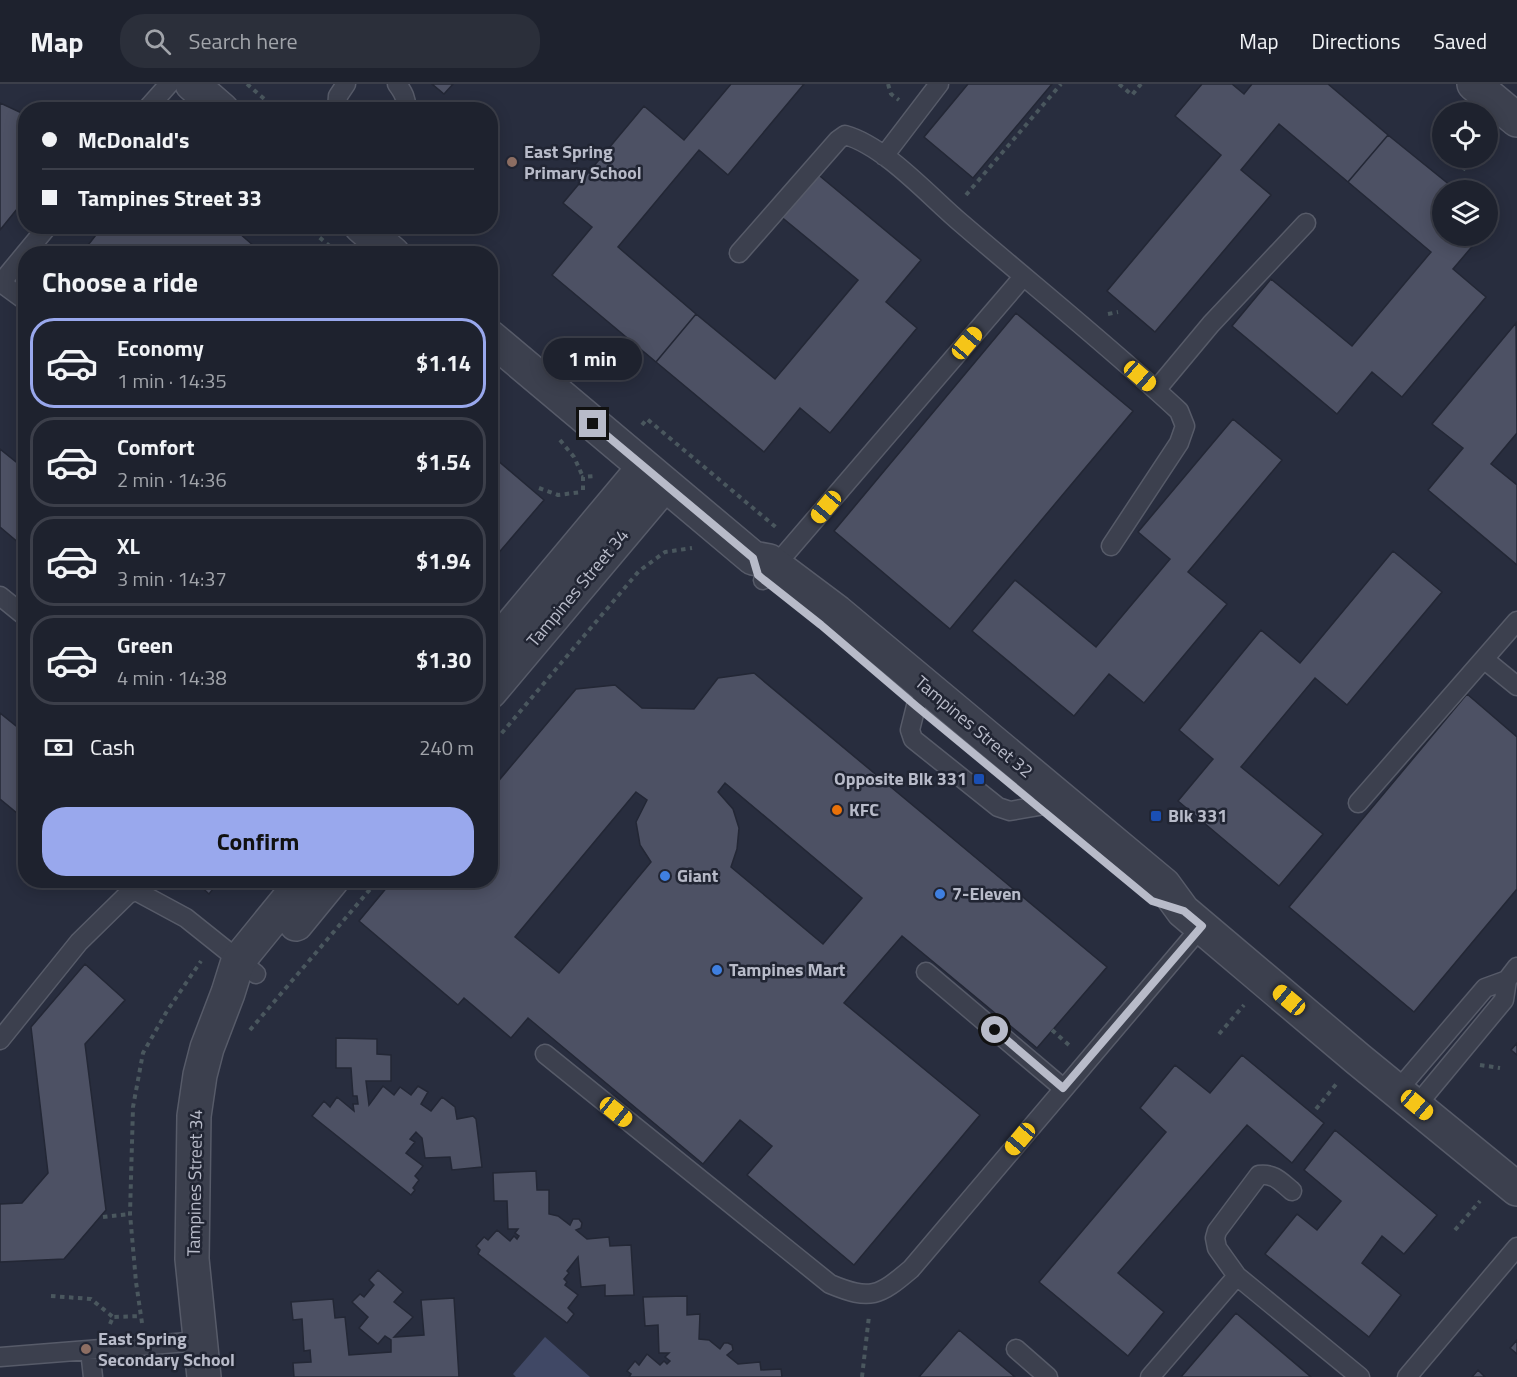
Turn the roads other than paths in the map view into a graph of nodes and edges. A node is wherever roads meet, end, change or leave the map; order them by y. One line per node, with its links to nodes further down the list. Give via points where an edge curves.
1 (168, 84): 7 (lane)
2 (192, 84): 8 (street)
3 (346, 84): 9 (lane)
4 (396, 84): 10 (lane)
5 (939, 84): 12 (lane)
6 (1474, 84): 11 (street)
7 (153, 102)
8 (213, 102)
9 (338, 102)
10 (406, 102)
11 (1517, 120)
12 (884, 156): 18 (lane, via 852,137 846,135 838,140); 20 (lane)
13 (1306, 223): 24 (lane, via 1211,324)
14 (41, 234): 16 (lane)
15 (370, 234): 17 (street)
16 (31, 246)
17 (384, 246)
18 (739, 253)
19 (18, 262): 21 (lane)
20 (1023, 277): 24 (lane); 27 (lane)
21 (0, 283): 22 (lane)
22 (18, 295)
23 (498, 344): 25 (street, Tampines Street 32)
24 (1156, 390): 26 (lane, via 1179,411 1185,426 1179,443)
25 (654, 475): 27 (street, Tampines Street 32); 31 (street, Tampines Street 34); 33 (street, Tampines Street 34)
26 (1111, 546)
27 (764, 568): 37 (street, Tampines Street 32, via 837,612 1164,885); 37 (street, Tampines Street 32, via 821,625 1152,901)
28 (0, 596): 29 (lane)
29 (18, 611)
30 (1517, 621): 32 (lane)
31 (498, 642)
32 (1485, 660): 34 (lane); 35 (lane)
33 (498, 681)
34 (1517, 686)
35 (1358, 803)
36 (317, 888): 38 (street, Tampines Street 34)
37 (1193, 919): 43 (lane); 44 (street, Tampines Street 32)
38 (247, 967): 41 (lane, via 186,918 136,891 128,894 79,942); 49 (street, Tampines Street 34, via 228,993 207,1048 194,1116 192,1259)
39 (926, 972): 43 (lane)
40 (1512, 974): 44 (lane, via 1485,988)
41 (0, 1040)
42 (545, 1054): 43 (lane, via 830,1284 855,1294 888,1288 911,1269)
43 (1063, 1088)
44 (1407, 1098): 45 (street, Tampines Street 32)
45 (1517, 1190)
46 (1292, 1191): 48 (lane, via 1275,1176 1259,1175 1217,1231 1217,1248)
47 (1517, 1247): 58 (lane)
48 (1237, 1276): 56 (lane); 57 (lane)
49 (201, 1341): 51 (lane); 54 (street, Tampines Street 34)
50 (1016, 1348): 55 (lane)
51 (90, 1350): 52 (lane); 53 (lane)
52 (0, 1357)
53 (93, 1377)
54 (204, 1377)
55 (1048, 1377)
56 (1150, 1377)
57 (1360, 1377)
58 (1407, 1377)

